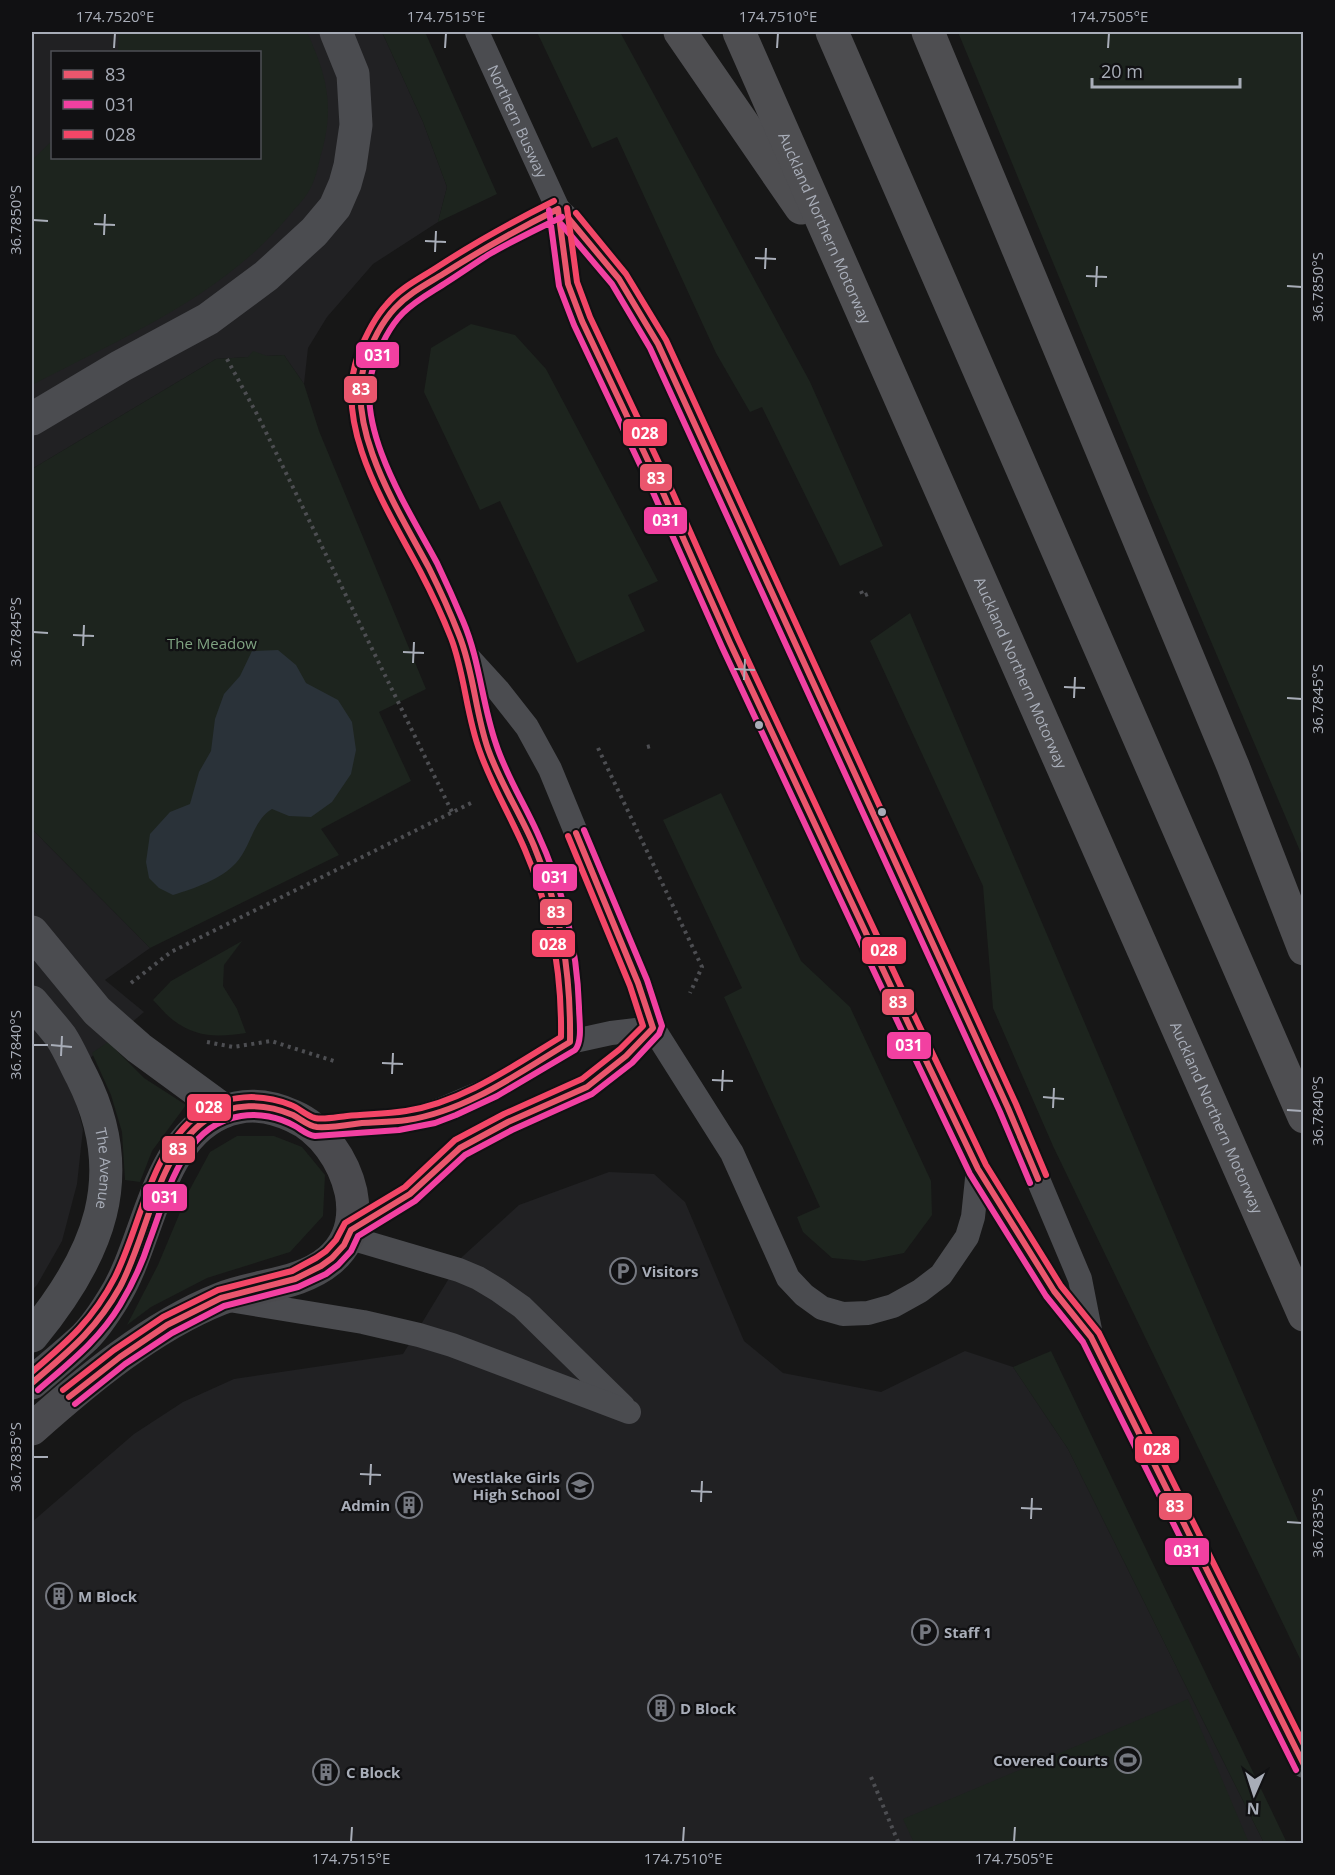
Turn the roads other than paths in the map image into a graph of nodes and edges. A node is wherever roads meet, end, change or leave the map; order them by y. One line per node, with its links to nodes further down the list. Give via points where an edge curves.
1 (336, 32): 9 (street, via 353,74 356,125 350,166 335,207 315,232 266,276 208,319)
2 (477, 32): 7 (lane, Northern Busway)
3 (680, 32): 8 (highway)
4 (739, 32): 8 (highway, Auckland Northern Motorway)
5 (832, 32): 17 (highway)
6 (928, 32): 12 (highway, via 1233,766)
7 (558, 209): 10 (lane, via 496,240 395,308 380,329 362,371 360,392 369,447 440,591); 19 (lane, Northern Busway, via 568,284 582,321); 24 (lane, Northern Busway, via 619,279 658,344 1008,1108 1080,1279)
8 (846, 274): 22 (highway, Auckland Northern Motorway)
9 (32, 419)
10 (467, 656): 14 (lane, via 526,727 549,769); 15 (lane, via 488,749 534,845 558,914 569,976)
11 (32, 932): 16 (street, via 97,1011 139,1048)
12 (1304, 949)
13 (32, 1002): 23 (street, The Avenue, via 62,1039 90,1095 102,1128 106,1165 97,1229 80,1269)
14 (653, 1028): 15 (lane); 19 (lane, via 732,1153 788,1278 822,1308 843,1314 868,1313 892,1306 941,1275 967,1237); 20 (lane, via 626,1056 586,1087 508,1122 460,1149 410,1194)
15 (570, 1042): 18 (lane, via 492,1088 440,1110 406,1119)
16 (225, 1112): 18 (street, via 240,1106 272,1107); 25 (street, via 208,1119 183,1142 169,1166 126,1277 113,1300 86,1336)
17 (1304, 1117)
18 (313, 1128): 20 (street, via 345,1172 353,1212)
19 (978, 1169): 24 (lane, Northern Busway, via 1054,1291)
20 (349, 1234): 21 (street, via 344,1245 321,1266 295,1279); 21 (lane, via 459,1270 498,1290 522,1308 629,1412 419,1335)
21 (221, 1298): 26 (street, via 167,1325 120,1357)
22 (1304, 1315)
23 (32, 1336)
24 (1091, 1337): 27 (lane, Northern Busway)
25 (32, 1383)
26 (32, 1429)
27 (1304, 1766)

